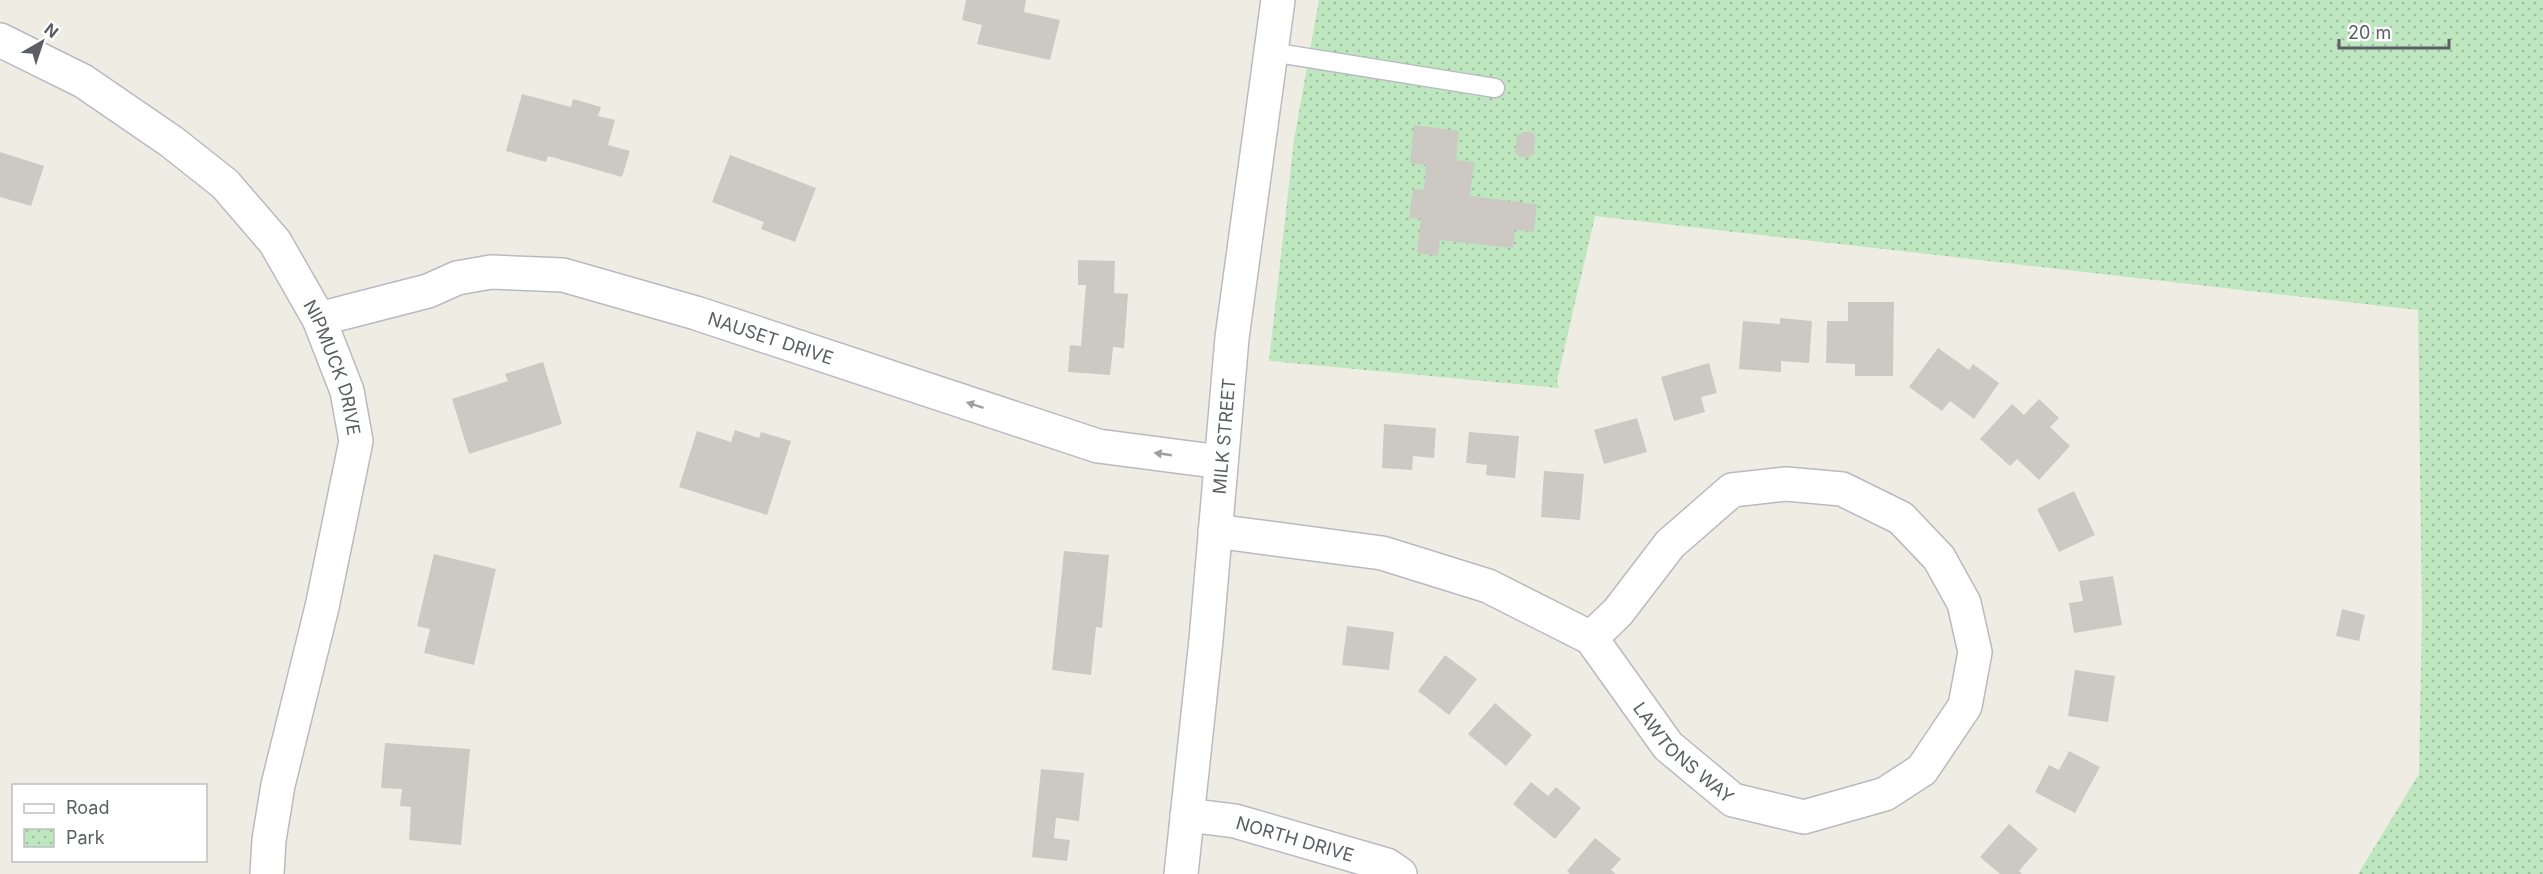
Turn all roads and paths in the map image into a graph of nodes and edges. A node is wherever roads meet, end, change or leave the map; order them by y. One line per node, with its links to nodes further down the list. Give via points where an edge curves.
1 (1278, 0): 3 (street, MILK STREET)
2 (0, 40): 5 (street, NIPMUCK DRIVE, via 83,81 225,184 275,242)
3 (1271, 52): 4 (lane); 6 (street, MILK STREET, via 1232,338)
4 (1495, 88)
5 (319, 319): 6 (street, NAUSET DRIVE, one-way to 5, via 1098,446 696,313 562,275 491,272 457,278 428,291); 10 (street, NIPMUCK DRIVE, via 347,391 356,441 322,607 278,785)
6 (1221, 462): 7 (street, MILK STREET)
7 (1215, 531): 8 (street, LAWTONS WAY, via 1382,553 1488,585); 9 (street, MILK STREET)
8 (1591, 638): 8 (street, LAWTONS WAY, via 1668,746 1733,800 1804,817 1885,794 1922,770 1965,706 1975,652 1964,603 1939,558 1901,518 1842,489 1786,484 1732,490 1670,544 1618,612)
9 (1187, 815): 11 (street, MILK STREET); 12 (street, NORTH DRIVE, via 1235,821 1387,865)
10 (267, 874)
11 (1180, 874)
12 (1400, 874)

